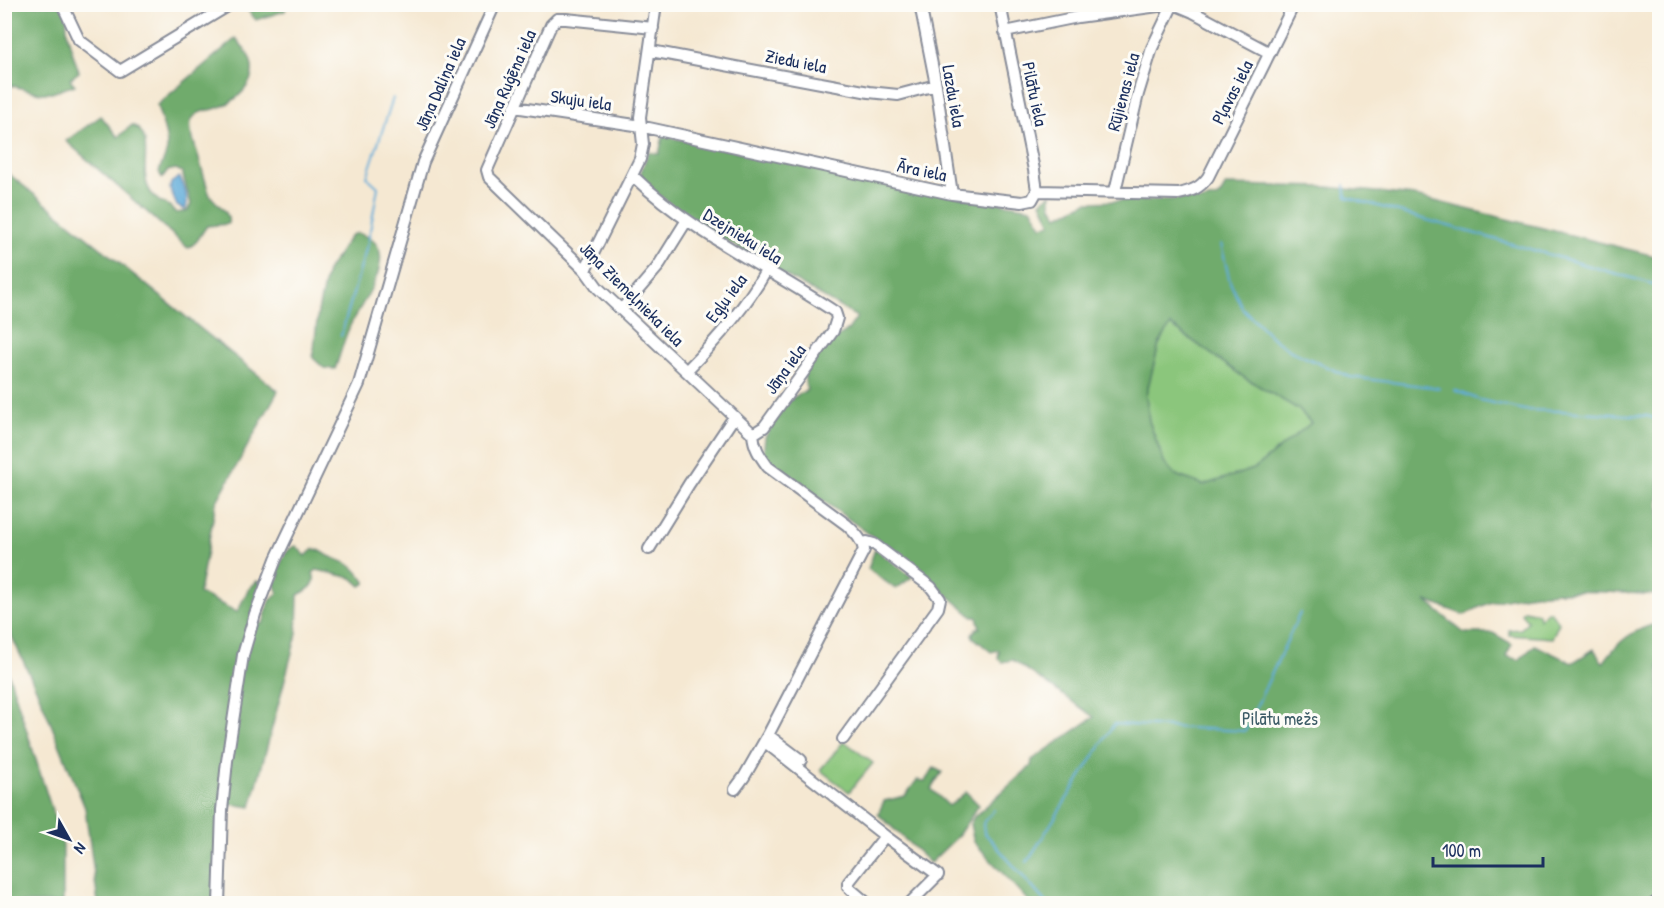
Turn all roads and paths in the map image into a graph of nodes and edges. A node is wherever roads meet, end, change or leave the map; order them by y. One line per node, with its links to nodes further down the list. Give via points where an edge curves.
1 (62, 4): 2 (street, via 79,40 120,71)
2 (231, 4)
3 (495, 4): 40 (street, Jāņa Daliņa iela, via 423,162 359,384 276,559 255,614 243,655 222,810)
4 (656, 4): 11 (street)
5 (920, 4): 15 (street, Lazdu iela)
6 (1000, 4): 12 (street, Pilātu iela)
7 (1077, 4): 10 (street)
8 (1173, 4): 10 (street); 14 (street); 22 (street, Rūjienas iela, via 1152,48)
9 (1294, 4): 14 (street, Pļavas iela)
10 (1078, 17): 12 (street)
11 (653, 28): 13 (street); 16 (street, Jāņa Ruģēna iela, via 557,19 550,25)
12 (1005, 32): 21 (street, Pilātu iela)
13 (651, 51): 15 (street, Ziedu iela, via 869,92 898,95); 17 (street, via 640,117)
14 (1270, 53): 20 (street, Pļavas iela, via 1208,177)
15 (936, 85): 23 (street, Lazdu iela)
16 (514, 107): 17 (street, Skuju iela); 19 (street, Jāņa Ruģēna iela, via 487,170)
17 (642, 128): 18 (street, via 643,144); 23 (street, Āra iela)
18 (633, 176): 24 (street, Dzejnieku iela); 25 (street)
19 (489, 177): 25 (street, Jāņa Ziemeļnieka iela)
20 (1194, 190): 22 (street, Āra iela, via 1179,194)
21 (1036, 191): 22 (street, Āra iela); 23 (street, Āra iela, via 1032,200 1022,202)
22 (1115, 191)
23 (952, 194)
24 (687, 220): 26 (street, Dzejnieku iela); 27 (street, via 657,268)
25 (585, 270): 27 (street, Jāņa Ziemeļnieka iela)
26 (766, 271): 28 (street, Dzejnieku iela, via 835,312); 29 (street, Egļu iela, via 728,325)
27 (621, 310): 29 (street, Jāņa Ziemeļnieka iela)
28 (837, 318): 31 (street, Jāņa iela, via 833,331 801,377 764,427)
29 (686, 371): 30 (street, Jāņa Ziemeļnieka iela)
30 (734, 417): 31 (street, Jāņa Ziemeļnieka iela); 33 (street)
31 (753, 434): 32 (street, via 758,454 768,467 847,525)
32 (863, 543): 34 (street, via 858,565); 35 (street, via 874,544 931,587 939,599 938,608)
33 (649, 549)
34 (767, 739): 36 (street); 37 (street); 38 (street)
35 (843, 739)
36 (801, 760)
37 (735, 789)
38 (885, 836): 41 (street, via 848,884); 42 (street, via 938,874)
39 (1659, 899): 43 (street)
40 (219, 903)
41 (868, 903)
42 (909, 903)
43 (1654, 903)

